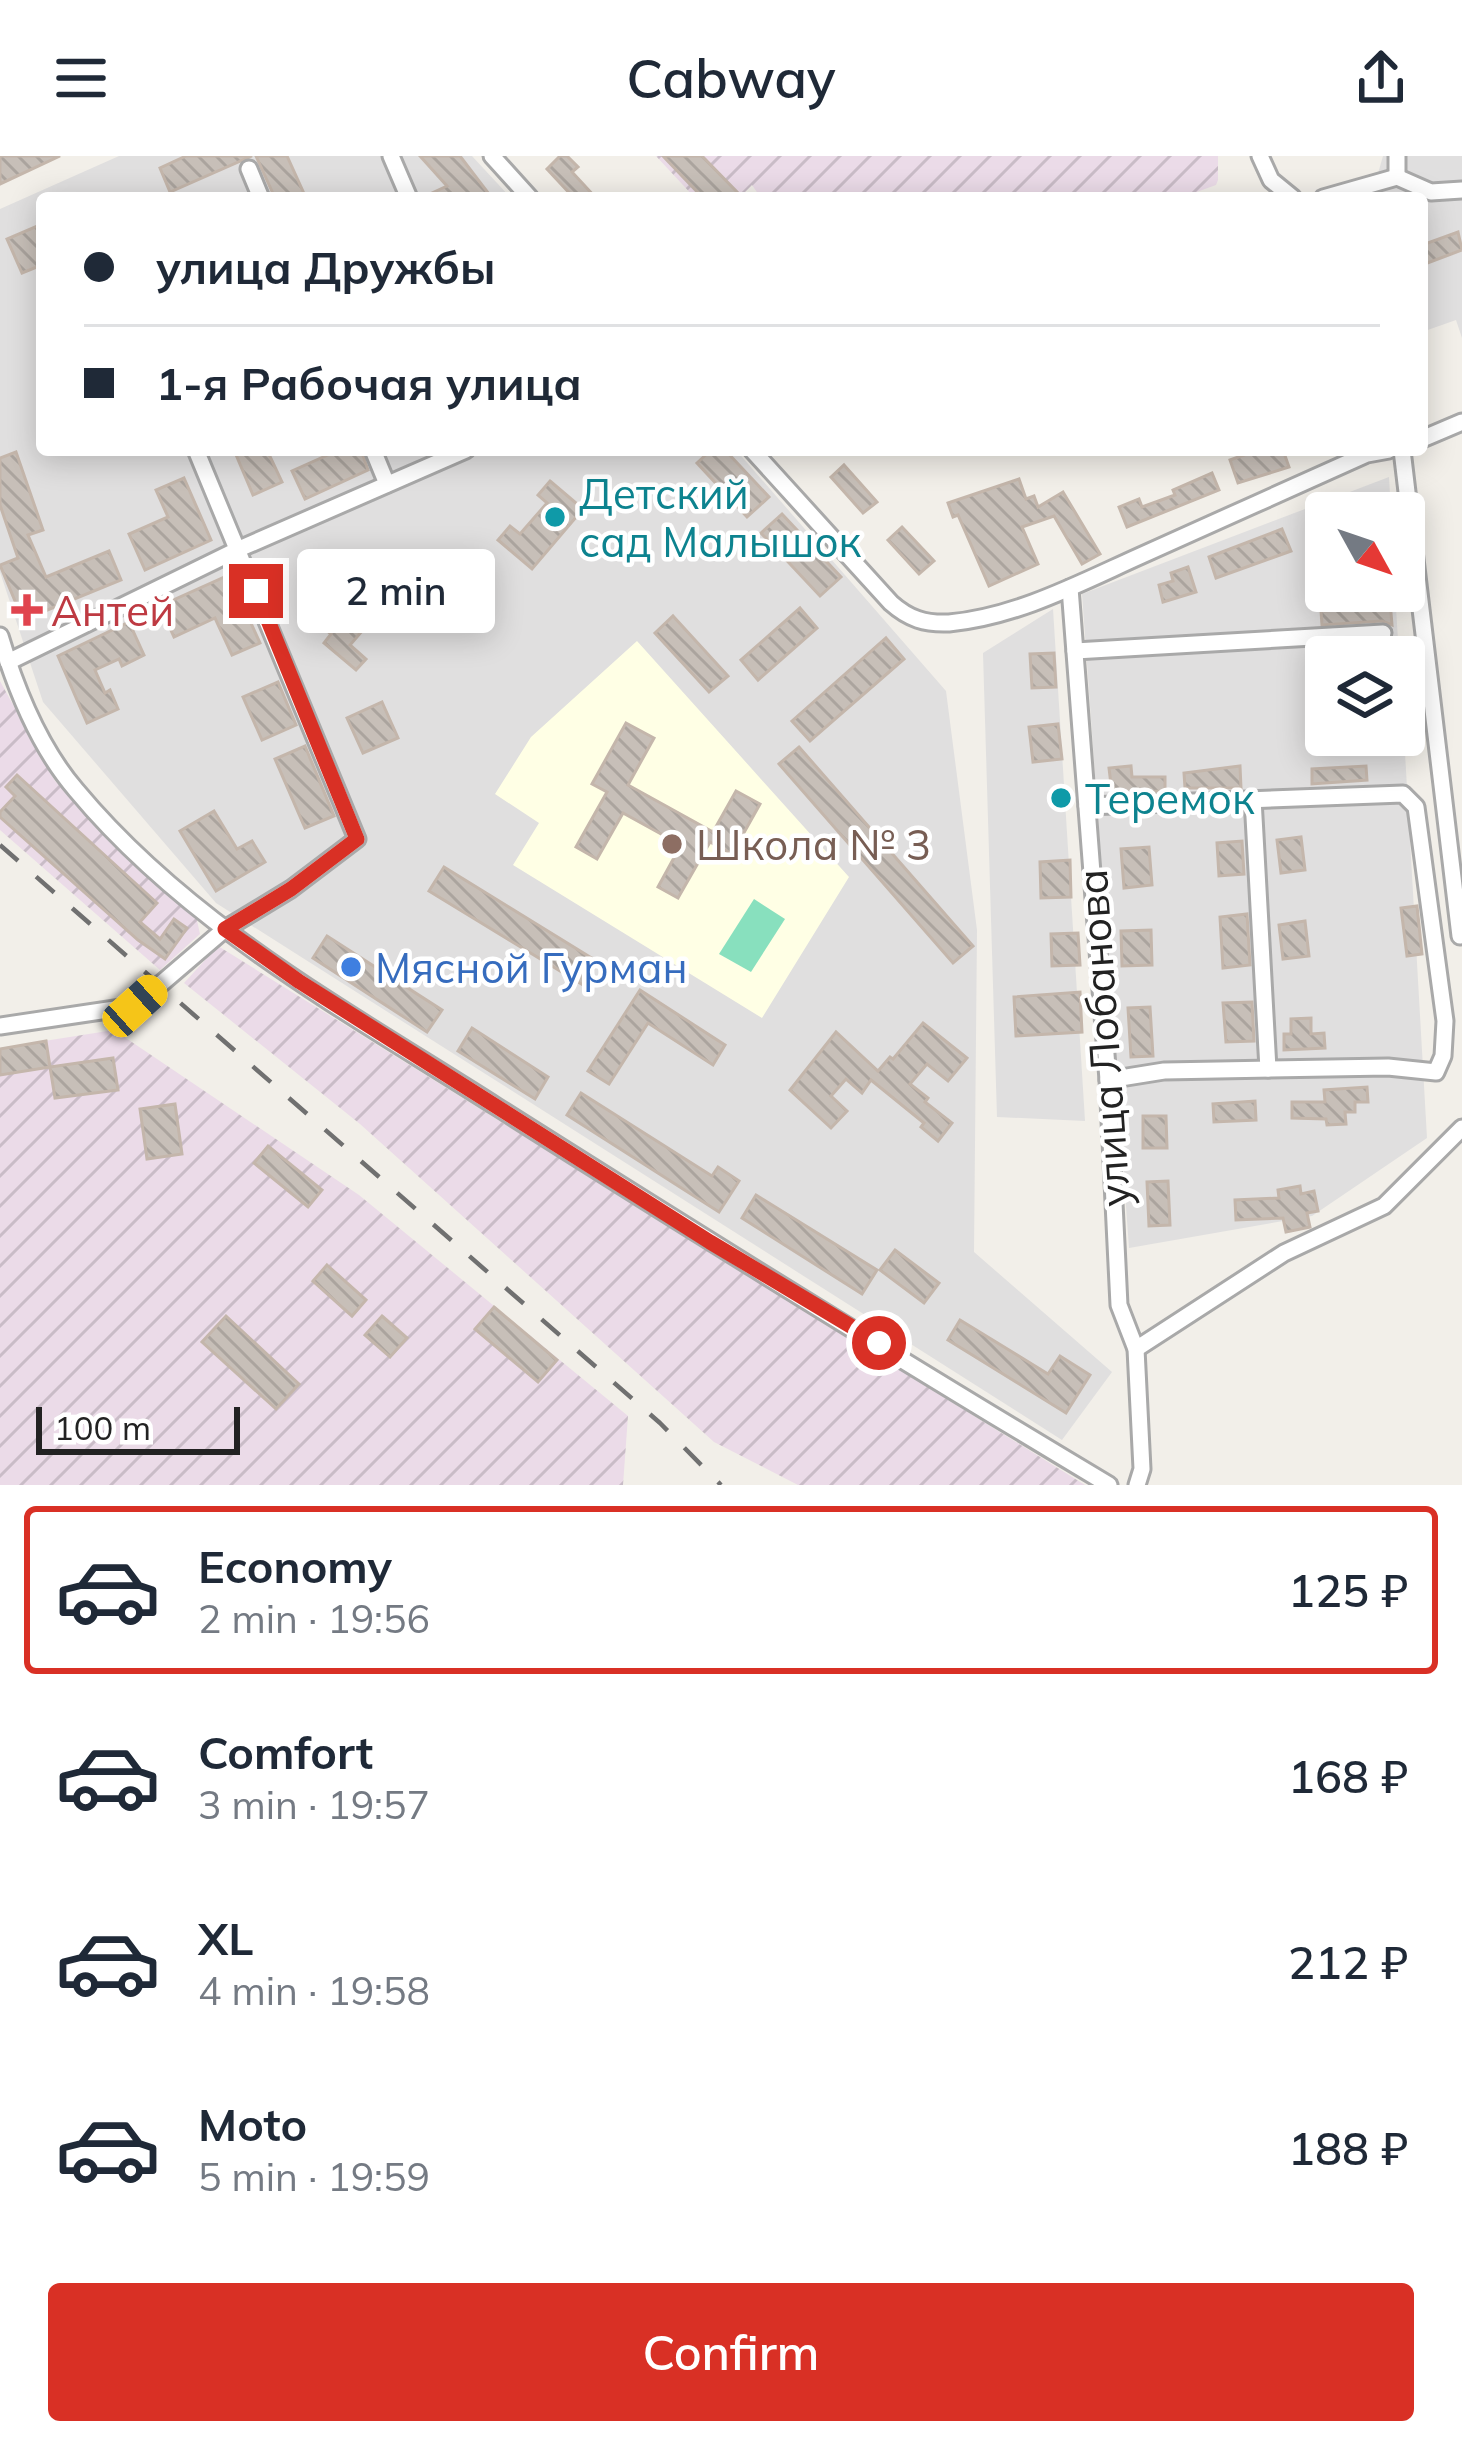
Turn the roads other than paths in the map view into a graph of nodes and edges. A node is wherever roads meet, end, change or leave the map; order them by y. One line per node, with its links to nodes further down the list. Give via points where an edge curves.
1 (391, 156): 9 (street)
2 (492, 156): 10 (street)
3 (1260, 156): 11 (street)
4 (1397, 156): 6 (street)
5 (248, 169): 8 (street)
6 (1397, 177): 7 (street, via 1431,192); 12 (street)
7 (1462, 190)
8 (258, 192)
9 (406, 192)
10 (525, 192)
11 (1286, 192)
12 (1344, 192)
13 (1462, 422): 14 (street)
14 (1428, 436)
15 (199, 456): 22 (street)
16 (375, 456): 21 (street)
17 (452, 456): 21 (street)
18 (758, 456): 23 (street, via 905,615 950,622)
19 (1363, 456): 23 (street)
20 (1403, 456): 31 (street)
21 (387, 484): 22 (street)
22 (239, 549): 27 (street); 30 (street, via 357,839)
23 (1070, 588): 26 (street, улица Лобанова)
24 (1383, 633): 26 (street)
25 (0, 636): 27 (street)
26 (1075, 650): 29 (street, улица Лобанова)
27 (8, 662): 30 (street, via 34,726 74,789)
28 (1253, 799): 29 (street); 33 (street); 33 (street, via 1403,794 1415,807 1445,1021 1436,1072)
29 (1087, 806): 34 (street, улица Лобанова)
30 (225, 929): 32 (street, via 135,1006); 37 (street, via 710,1242)
31 (1460, 936)
32 (0, 1026)
33 (1268, 1069): 34 (street)
34 (1108, 1080): 36 (street, улица Лобанова, via 1119,1305)
35 (1462, 1128): 36 (street, via 1384,1206 1284,1252)
36 (1136, 1349): 38 (street, улица Лобанова)
37 (1109, 1485)
38 (1137, 1485)

